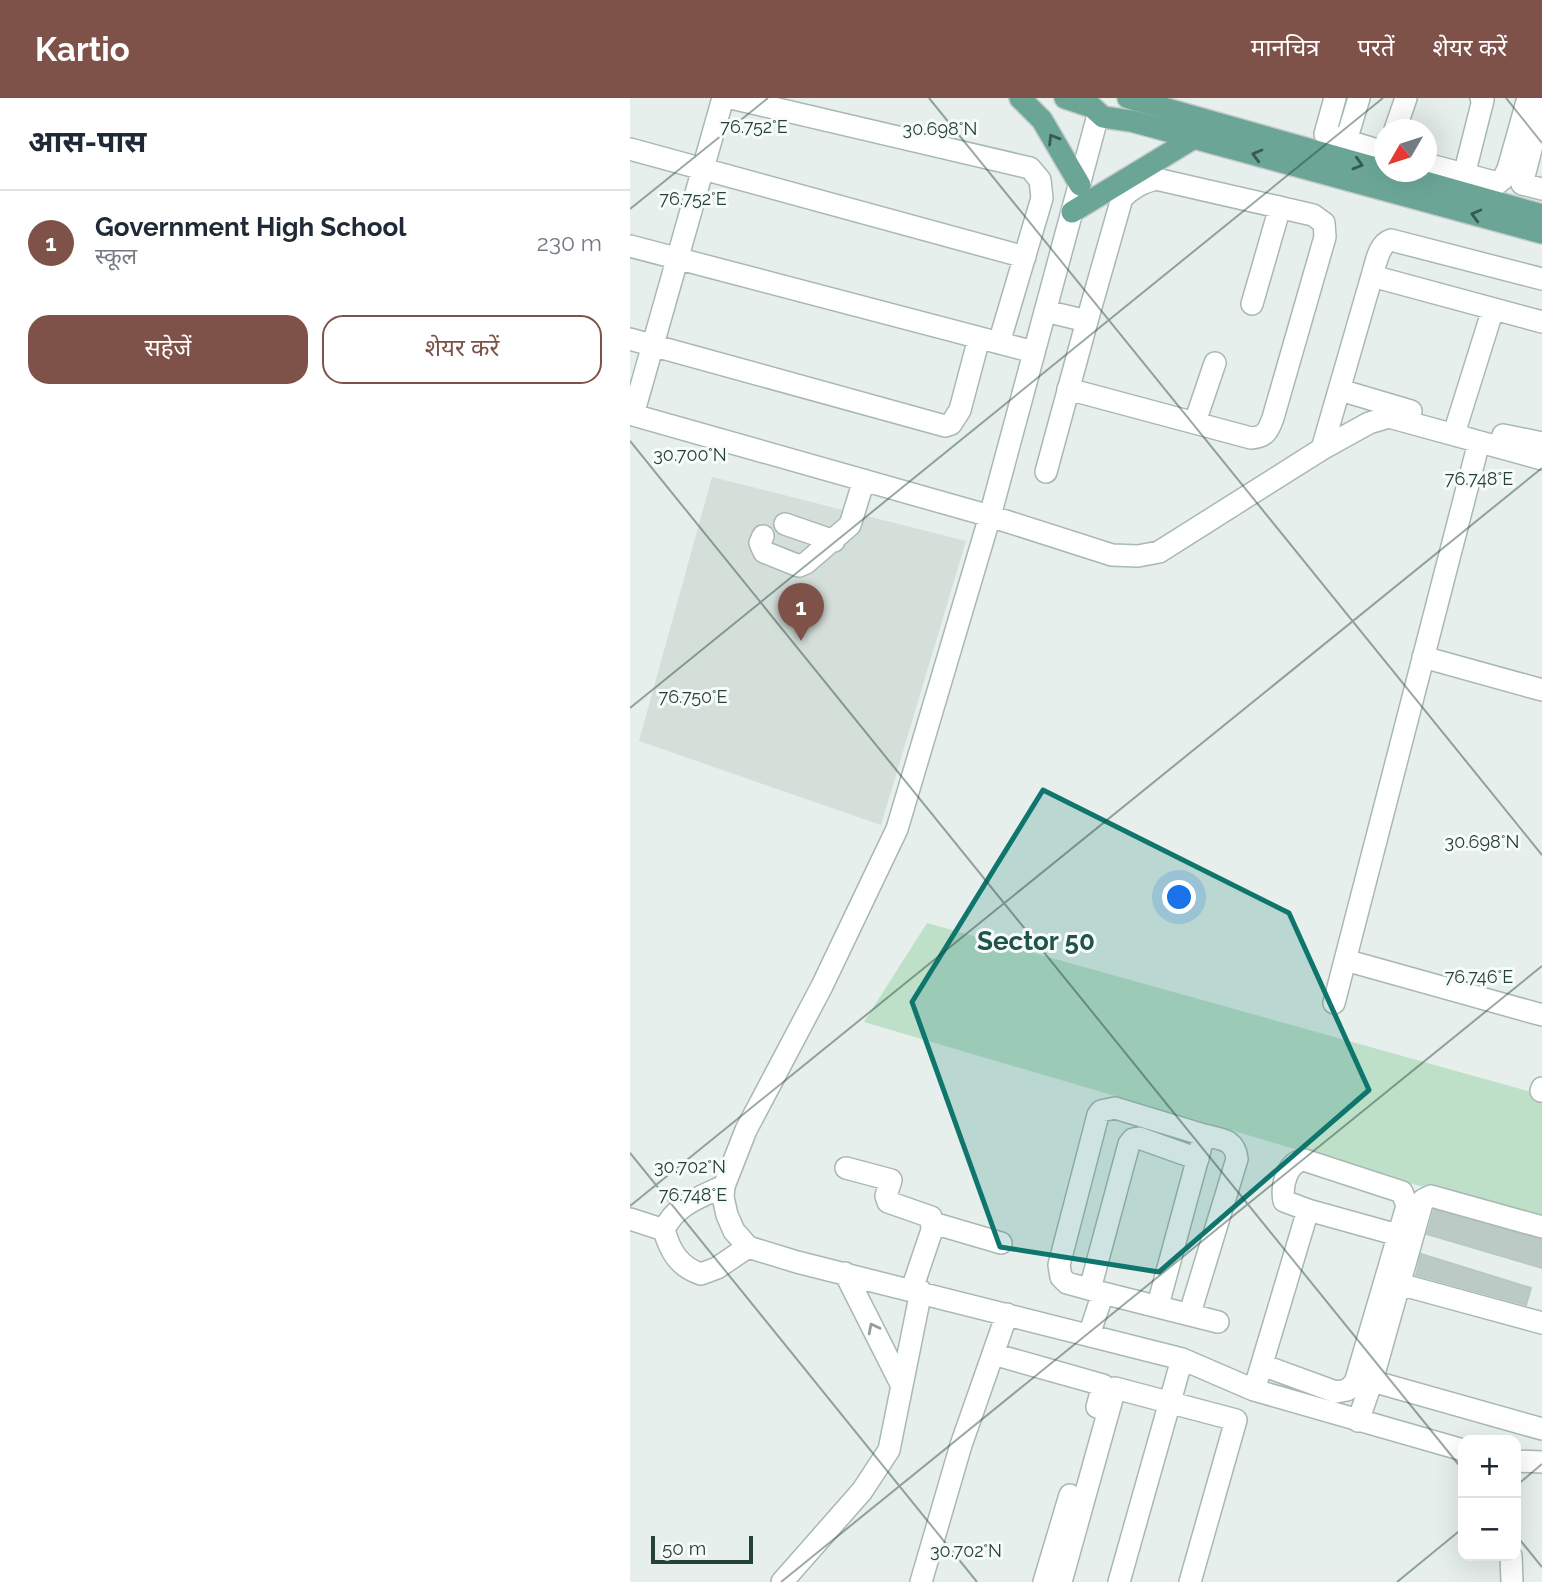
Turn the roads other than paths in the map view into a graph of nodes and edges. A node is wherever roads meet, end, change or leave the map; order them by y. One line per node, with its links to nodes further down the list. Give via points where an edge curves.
1 (723, 98): 20 (street)
2 (731, 98): 29 (street, via 1030,168 1040,180 1042,198)
3 (1020, 98): 22 (main road, one-way to 3, via 1042,120)
4 (1065, 98): 12 (main road)
5 (1128, 98): 11 (main road)
6 (1335, 98): 16 (street, via 1325,134)
7 (1359, 98): 16 (street)
8 (1406, 98): 14 (street)
9 (1481, 98): 21 (street)
10 (1528, 98): 21 (street, via 1503,179 1498,183)
11 (1163, 103): 26 (main road, one-way to 26)
12 (1103, 107): 15 (main road); 22 (street)
13 (1542, 107): 23 (street, via 1522,184)
14 (1399, 119)
15 (1194, 138): 25 (main road); 27 (main road, one-way to 15)
16 (1346, 141): 18 (street)
17 (630, 149): 20 (street)
18 (1374, 149)
19 (1437, 167): 21 (street)
20 (702, 170): 29 (street); 30 (street)
21 (1464, 175)
22 (1080, 185): 25 (street)
23 (1542, 189)
24 (1280, 207): 33 (street); 36 (street, via 1156,179 1132,188 1118,209); 47 (street, via 1318,217 1324,223 1325,237 1268,431 1251,438)
25 (1072, 212): 35 (street)
26 (1542, 215)
27 (1542, 233)
28 (630, 246): 30 (street)
29 (1025, 257): 40 (street)
30 (677, 259): 39 (street); 41 (street)
31 (1372, 276): 32 (street, via 1382,245 1391,240); 34 (street); 45 (street)
32 (1542, 279)
33 (1252, 304)
34 (1493, 309): 37 (street); 48 (street)
35 (1045, 311): 36 (street); 42 (street)
36 (1087, 321): 44 (street)
37 (1542, 321)
38 (630, 338): 41 (street)
39 (979, 338): 40 (street); 41 (street, via 960,411 944,426)
40 (999, 343): 42 (street)
41 (653, 345): 46 (street)
42 (1034, 352): 55 (street)
43 (1215, 363): 47 (street)
44 (1068, 389): 47 (street); 53 (street)
45 (1340, 390): 48 (street); 51 (street)
46 (632, 414): 54 (street)
47 (1195, 422)
48 (1457, 425): 50 (street)
49 (1479, 442): 51 (street, via 1390,417 1369,423); 52 (street); 59 (street)
50 (1542, 443)
51 (1322, 449): 55 (street, via 1159,552 1112,555)
52 (1542, 459)
53 (1046, 472)
54 (864, 480): 55 (street); 58 (street, via 850,525)
55 (990, 516): 67 (street, via 897,829 746,1130)
56 (785, 524): 58 (street)
57 (763, 536): 58 (street, via 764,552 799,566)
58 (834, 541)
59 (1423, 657): 60 (street); 61 (street)
60 (1542, 690)
61 (1345, 960): 62 (street); 63 (street)
62 (1334, 1003)
63 (1542, 1015)
64 (1204, 1135): 65 (street); 79 (street, via 1115,1108 1098,1115 1059,1265 1067,1283); 81 (street, via 1229,1141 1236,1148 1237,1159)
65 (1198, 1159): 79 (street, via 1139,1139 1129,1144); 80 (street)
66 (846, 1168): 70 (street, via 891,1180 888,1202 931,1217)
67 (724, 1186): 72 (street, via 678,1209); 75 (street, via 727,1215)
68 (1308, 1210): 73 (street); 73 (street, via 1284,1201 1282,1193 1296,1161 1402,1192 1407,1206); 88 (street)
69 (630, 1219): 72 (street)
70 (933, 1223): 74 (street); 78 (street)
71 (1542, 1227): 77 (street, via 1431,1196 1423,1200)
72 (664, 1230): 75 (street, via 679,1261 701,1273)
73 (1398, 1235): 88 (street, via 1354,1383 1336,1392)
74 (1002, 1243)
75 (748, 1247): 76 (street)
76 (845, 1273): 78 (street); 90 (street, one-way to 76)
77 (1399, 1284): 84 (street); 89 (street)
78 (917, 1290): 82 (street); 90 (street)
79 (1096, 1291): 80 (street); 85 (street)
80 (1157, 1306): 81 (street)
81 (1190, 1313): 83 (street)
82 (1007, 1314): 85 (street); 86 (street)
83 (1218, 1322)
84 (1542, 1323)
85 (1089, 1335): 87 (street)
86 (993, 1354): 100 (street); 101 (street, via 1103,1385)
87 (1182, 1359): 91 (street); 92 (street)
88 (1262, 1364): 91 (street)
89 (1372, 1381): 93 (street); 94 (street)
90 (901, 1384): 99 (street, via 889,1450 862,1491)
91 (1254, 1390): 93 (street)
92 (1168, 1402): 102 (street, via 1115,1388); 103 (street); 104 (street, via 1236,1420)
93 (1358, 1421): 95 (street)
94 (1542, 1429)
95 (1458, 1449)
96 (1521, 1461): 97 (street)
97 (1542, 1462)
98 (1511, 1561): 105 (street)
99 (782, 1582)
100 (921, 1582)
101 (1044, 1582)
102 (1060, 1582)
103 (1119, 1582)
104 (1190, 1582)
105 (1512, 1582)

